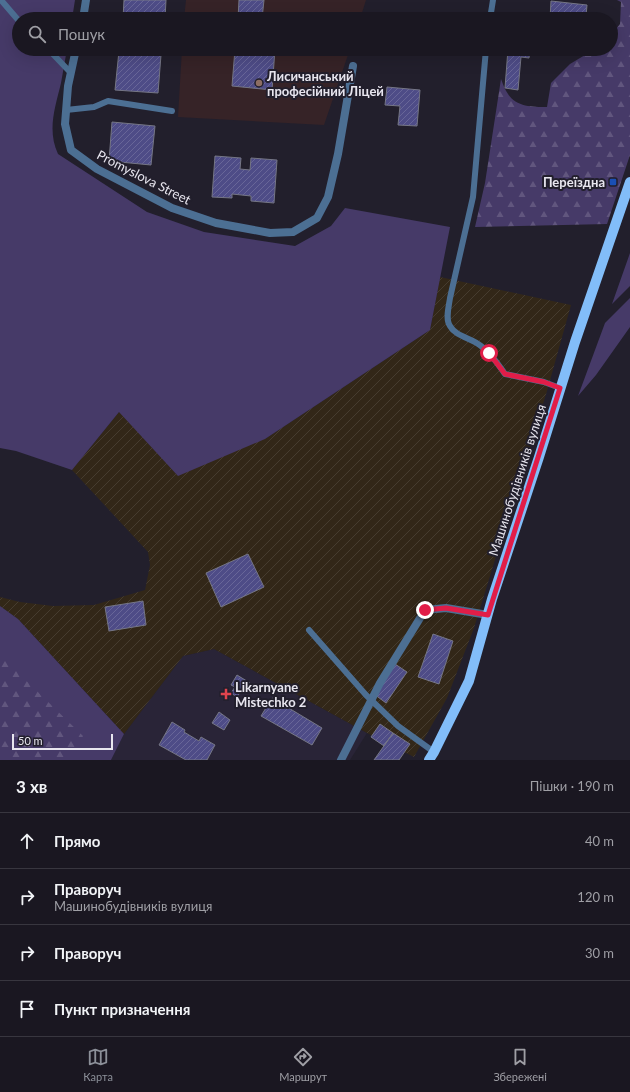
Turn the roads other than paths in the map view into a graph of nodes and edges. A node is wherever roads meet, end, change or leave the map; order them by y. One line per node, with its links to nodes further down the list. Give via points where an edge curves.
1 (1, 0): 6 (lane)
2 (86, 0): 4 (street)
3 (493, 0): 5 (lane)
4 (83, 12)
5 (491, 12)
6 (12, 13)
7 (55, 56): 11 (lane)
8 (75, 56): 11 (street, Promyslova Street)
9 (485, 56): 15 (lane, via 473,197 450,298 449,326 458,334 480,345 494,358 505,374)
10 (353, 66): 12 (street, Promyslova Street, via 328,197 318,218 293,232 270,233 216,223 172,208 97,169 71,150 65,124)
11 (71, 73): 12 (street, Promyslova Street)
12 (66, 110): 13 (lane, via 94,107 108,101)
13 (172, 111)
14 (630, 182): 15 (main road, Машинобудівників вулиця)
15 (560, 388): 16 (main road, Машинобудівників вулиця)
16 (488, 615): 18 (main road, Машинобудівників вулиця, via 469,681); 19 (street, via 446,608 425,610 380,683)
17 (309, 630): 18 (lane, via 366,695)
18 (431, 756)
19 (341, 760)

